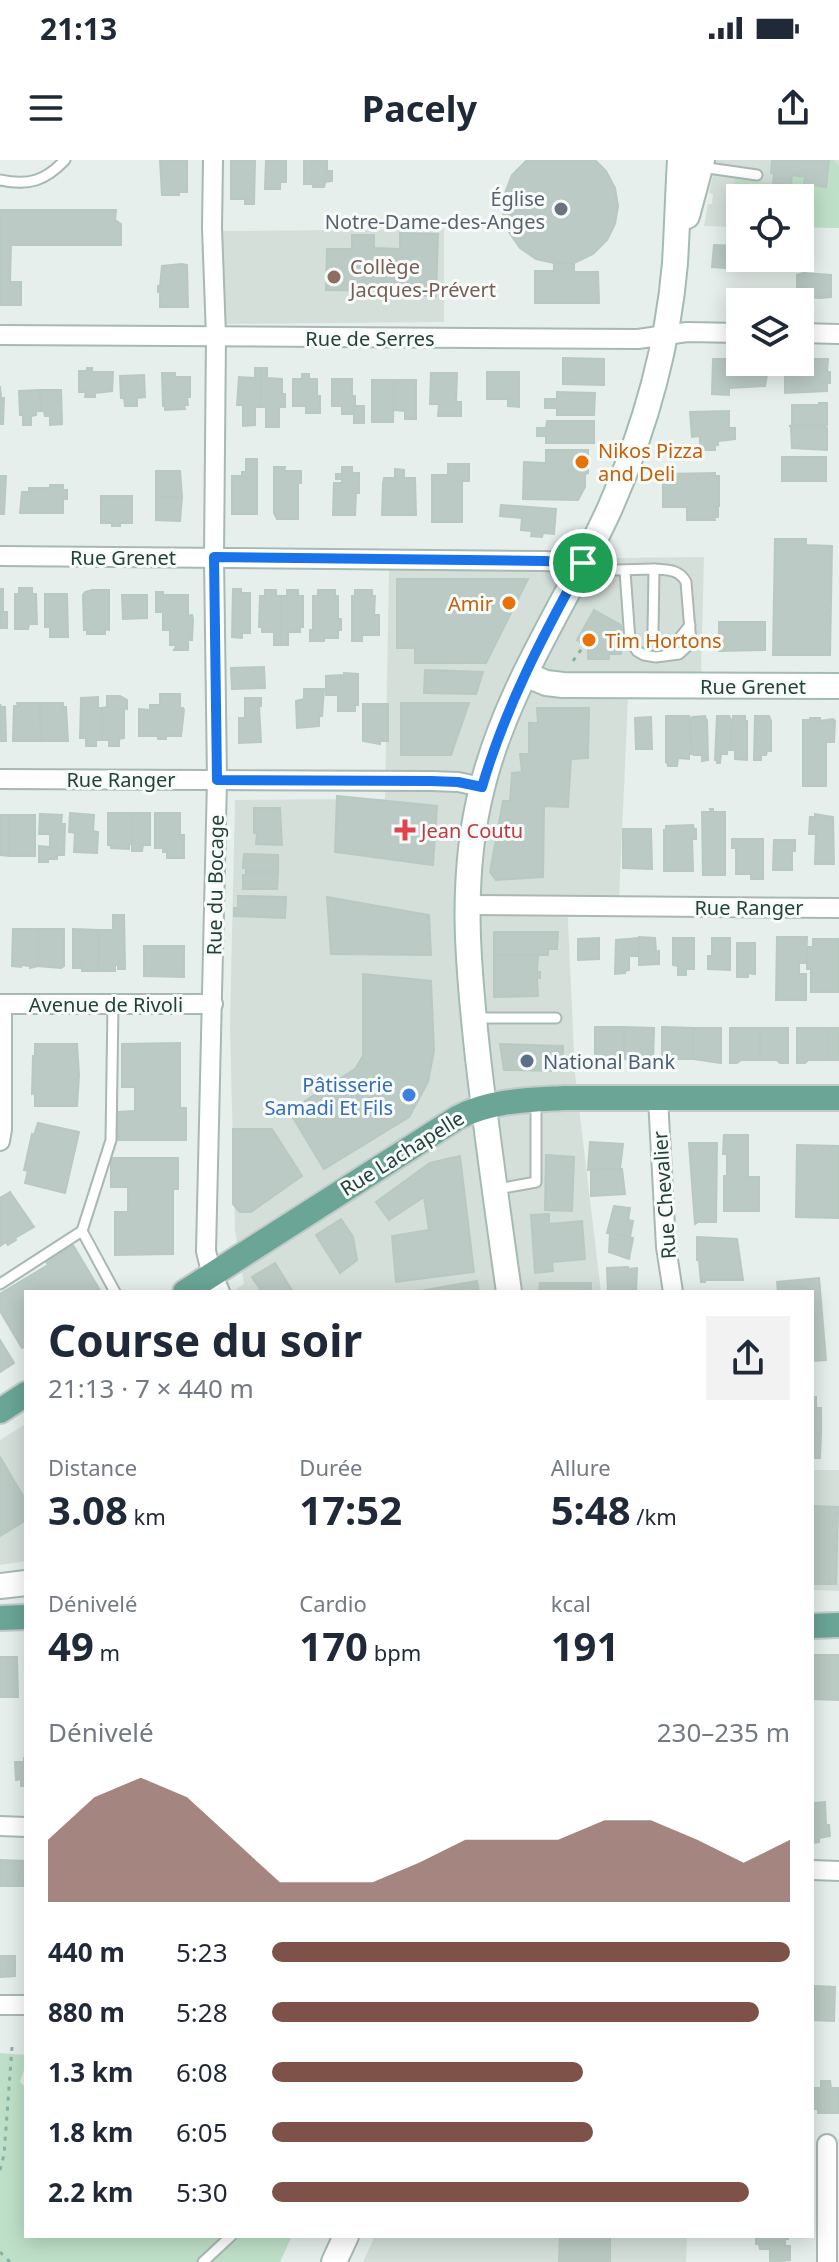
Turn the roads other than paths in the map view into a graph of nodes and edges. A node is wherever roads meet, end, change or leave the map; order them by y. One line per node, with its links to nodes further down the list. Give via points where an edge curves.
1 (65, 160): 5 (lane, via 35,181)
2 (213, 160): 10 (street, Rue du Bocage)
3 (691, 163): 4 (lane); 11 (street)
4 (757, 175)
5 (0, 180)
6 (726, 333): 11 (street, Rue de Serres)
7 (814, 333): 8 (street)
8 (839, 334)
9 (0, 335): 10 (street, Rue de Serres)
10 (216, 336): 11 (street, Rue de Serres); 13 (street, Rue du Bocage)
11 (663, 336): 14 (street, via 636,443)
12 (0, 556): 13 (street, Rue Grenet)
13 (214, 557): 14 (street, Rue Grenet); 21 (street, Rue du Bocage)
14 (583, 563): 16 (lane); 18 (street)
15 (654, 569): 16 (lane); 16 (lane, via 676,571 684,578 690,625 666,655 656,657 630,644); 17 (lane)
16 (625, 571)
17 (653, 632)
18 (525, 674): 19 (street, Rue Grenet, via 563,685); 22 (street)
19 (839, 686)
20 (0, 779): 21 (street, Rue Ranger)
21 (217, 780): 22 (street, Rue Ranger, via 431,781); 27 (street, Rue du Bocage)
22 (482, 787): 23 (street)
23 (466, 905): 24 (street, Rue Ranger); 28 (street)
24 (839, 908)
25 (1, 1004): 26 (street, Avenue de Rivoli); 34 (street)
26 (113, 1004): 27 (street, Avenue de Rivoli); 36 (lane, via 111,1140)
27 (213, 1004): 37 (street, Rue du Bocage, via 206,1251)
28 (473, 1018): 29 (lane); 33 (street)
29 (556, 1018)
30 (658, 1098): 31 (main road, Rue Lachapelle); 32 (main road, Rue Lachapelle); 42 (street, Rue Chevalier)
31 (839, 1098)
32 (536, 1100): 33 (main road, Rue Lachapelle); 35 (lane, via 536,1182)
33 (483, 1107): 35 (street); 37 (main road, Rue Lachapelle, via 457,1118)
34 (0, 1141)
35 (495, 1189): 41 (street)
36 (82, 1231): 38 (lane); 39 (lane)
37 (216, 1283): 40 (main road, Rue Lachapelle)
38 (0, 1284)
39 (114, 1290)
40 (192, 1290)
41 (509, 1290)
42 (673, 1290)
43 (24, 1395): 44 (main road)
44 (0, 1411)
45 (24, 1583): 46 (street)
46 (0, 1586)
47 (24, 1617): 48 (main road)
48 (0, 1618)
49 (839, 1625): 50 (main road)
50 (814, 1626)
51 (0, 1826): 52 (street)
52 (24, 1827)
53 (814, 1870): 54 (street)
54 (839, 1871)
55 (0, 2005): 56 (street)
56 (24, 2005)
57 (826, 2144): 62 (street)
58 (229, 2238): 60 (lane)
59 (345, 2238): 61 (street)
60 (203, 2262)
61 (334, 2262)
62 (827, 2262)

